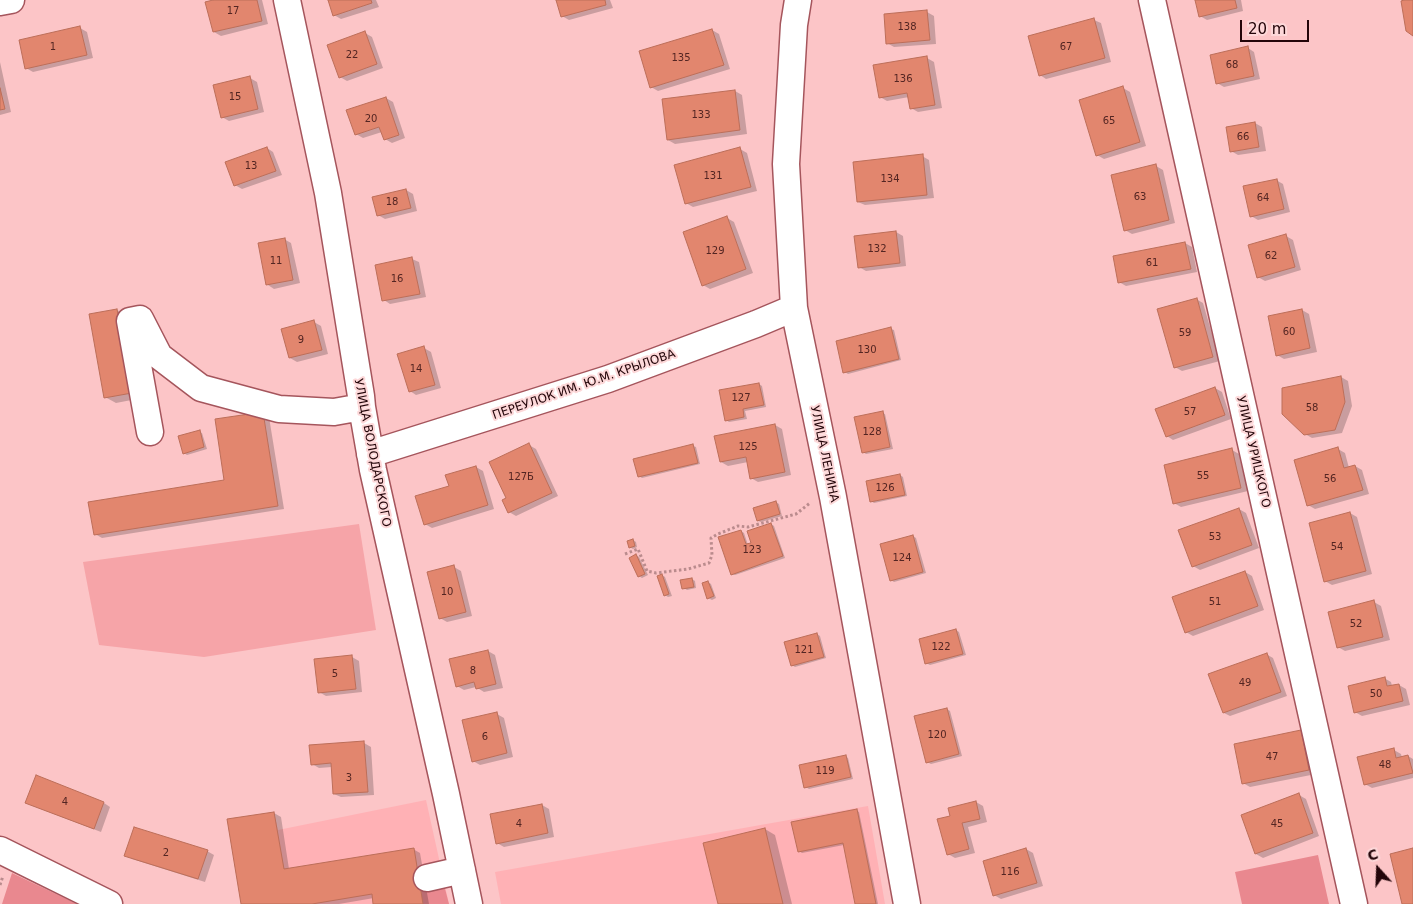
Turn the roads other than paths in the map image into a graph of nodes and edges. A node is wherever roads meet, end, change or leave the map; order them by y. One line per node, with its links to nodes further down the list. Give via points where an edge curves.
1 (11, 0): 5 (street)
2 (287, 0): 7 (street, УЛИЦА ВОЛОДАРСКОГО, via 328,193)
3 (798, 0): 6 (street, УЛИЦА ЛЕНИНА, via 786,164)
4 (1152, 0): 16 (street, УЛИЦА УРИЦКОГО)
5 (0, 2)
6 (794, 308): 9 (street, ПЕРЕУЛОК ИМ. Ю.М. КРЫЛОВА, via 608,379); 15 (street, УЛИЦА ЛЕНИНА, via 833,498)
7 (362, 407): 8 (street, via 334,412 279,409 201,388 159,356 140,319 130,321); 9 (street, УЛИЦА ВОЛОДАРСКОГО)
8 (150, 432)
9 (370, 454): 11 (street, УЛИЦА ВОЛОДАРСКОГО)
10 (0, 850): 13 (street)
11 (462, 870): 12 (street); 14 (street, УЛИЦА ВОЛОДАРСКОГО)
12 (427, 878)
13 (109, 904)
14 (469, 904)
15 (907, 904)
16 (1354, 904)

